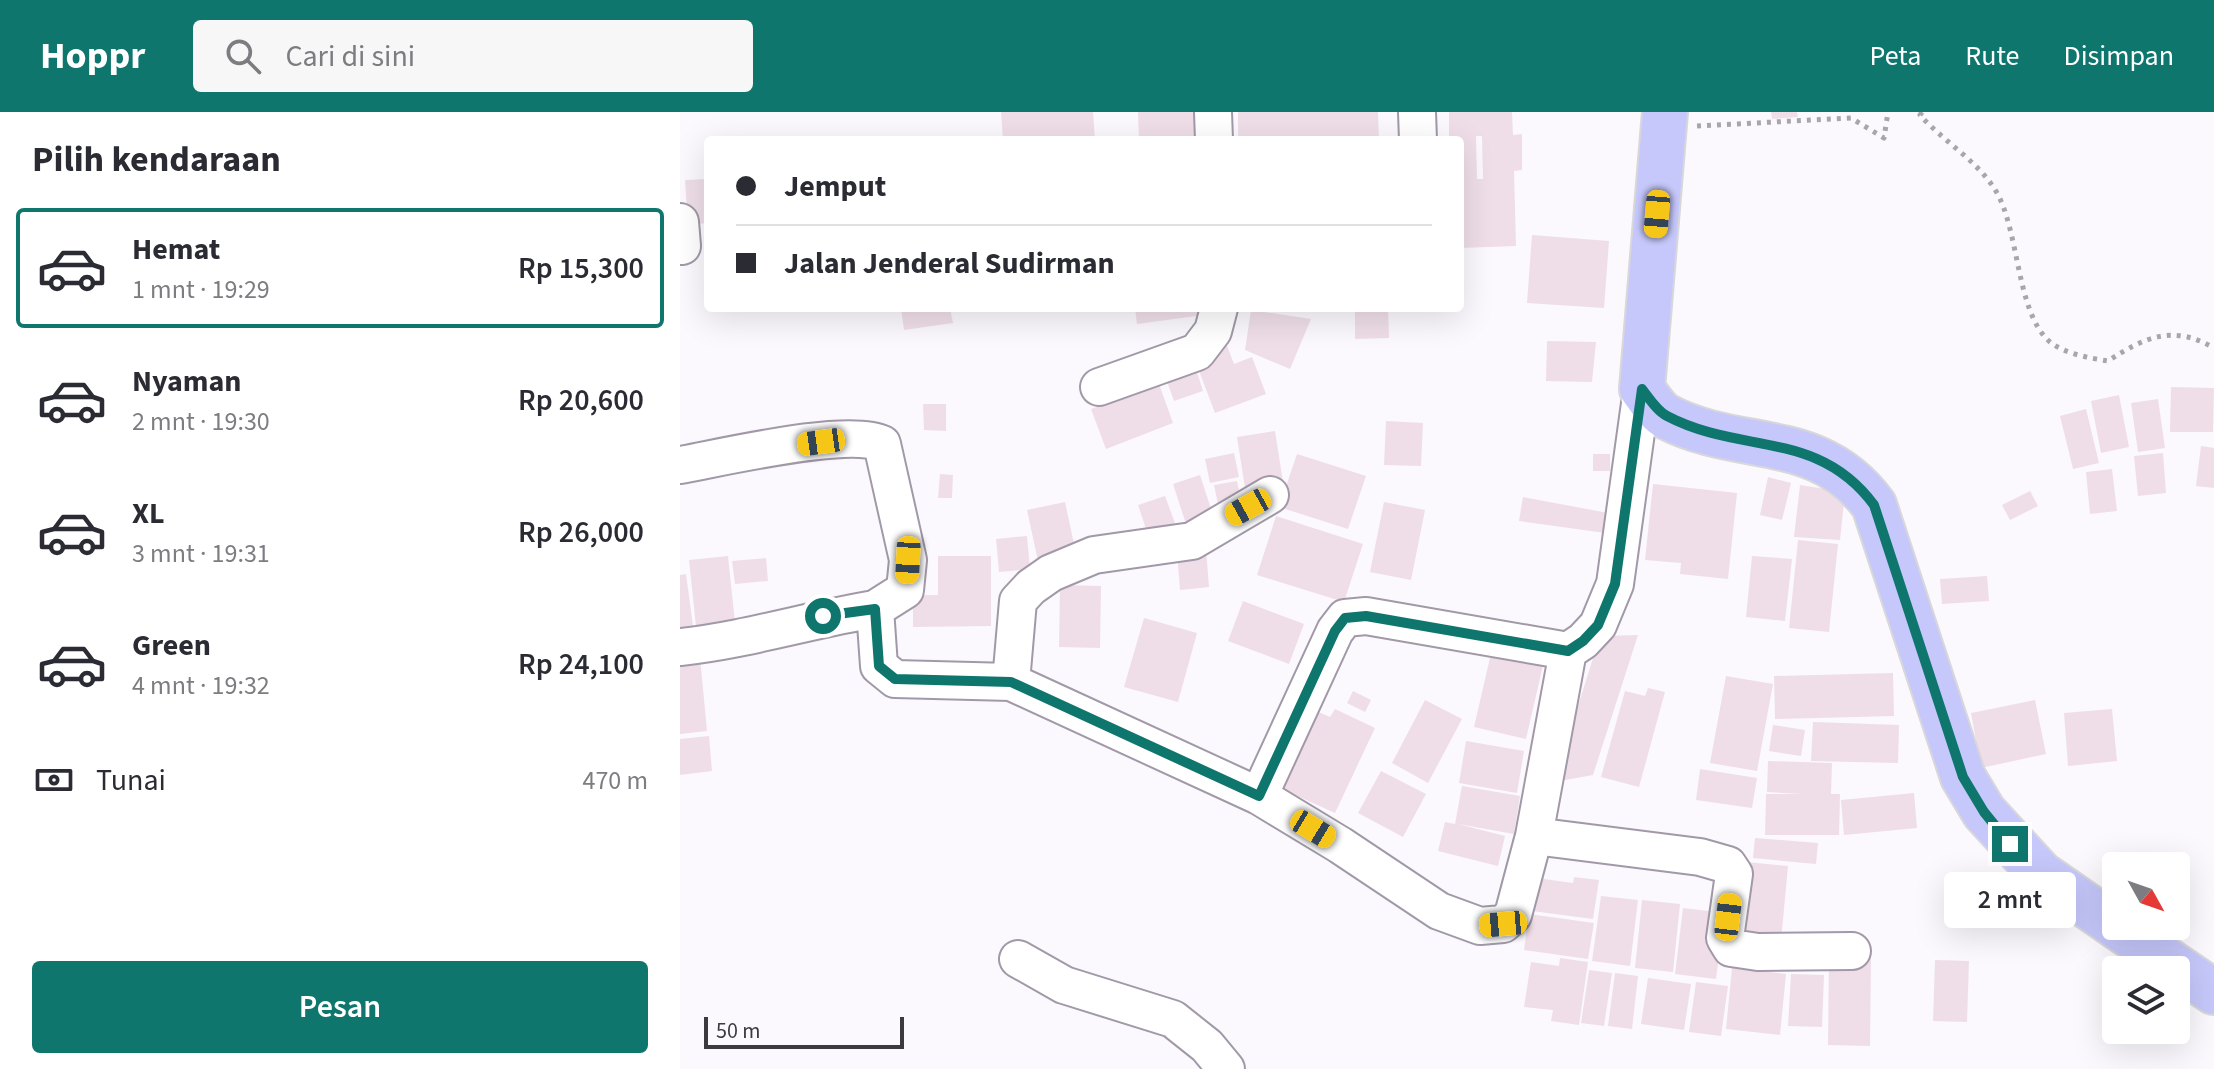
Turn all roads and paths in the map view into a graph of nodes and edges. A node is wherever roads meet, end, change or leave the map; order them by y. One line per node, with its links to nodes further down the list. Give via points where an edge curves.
1 (1213, 112): 6 (street)
2 (1417, 112): 7 (street)
3 (1888, 112): 5 (path, via 1884,138 1851,118)
4 (1922, 112): 9 (path, via 1937,135 1994,187 2006,211 2034,318 2050,342 2108,361 2169,333)
5 (1665, 120): 11 (main road)
6 (1214, 136)
7 (1418, 136)
8 (1218, 312): 10 (street, via 1213,331 1197,352)
9 (2214, 348)
10 (1099, 387)
11 (1642, 389): 16 (street, via 1615,584 1598,625); 20 (main road, via 1664,416 1727,437 1796,450 1837,467 1858,483 1874,505 1963,777 1984,812 2041,874)
12 (680, 465): 14 (street, via 821,442 873,439 882,444 908,560 905,590)
13 (1270, 495): 17 (street, via 1192,541 1094,555 1031,587 1018,601)
14 (875, 609): 15 (street); 17 (street, via 879,666 895,679)
15 (680, 647)
16 (1568, 651): 18 (street, via 1366,616 1345,618); 19 (street)
17 (1011, 682): 18 (street)
18 (1259, 796): 19 (street, via 1439,911 1480,926 1503,924 1513,915)
19 (1534, 836): 22 (street, via 1728,865 1734,874 1727,945 1758,952)
20 (2102, 916)
21 (2137, 940): 24 (main road)
22 (1852, 951)
23 (1018, 959): 25 (street, via 1064,985 1173,1019)
24 (2214, 992)
25 (1226, 1069)

